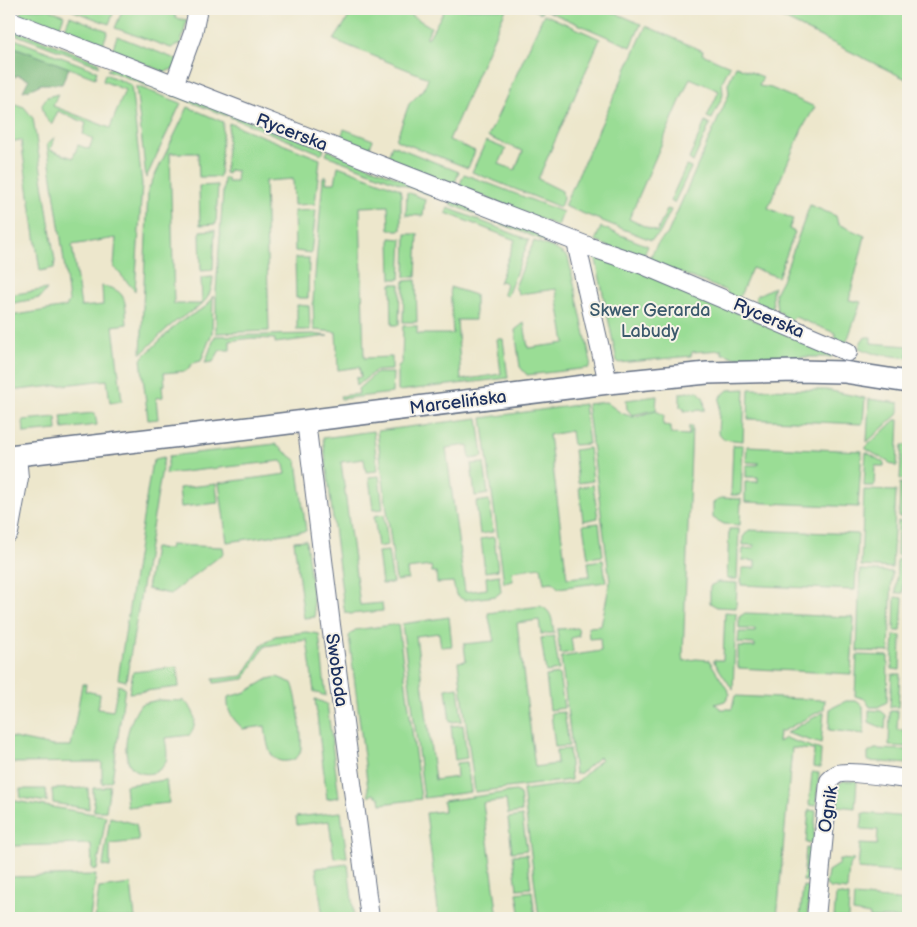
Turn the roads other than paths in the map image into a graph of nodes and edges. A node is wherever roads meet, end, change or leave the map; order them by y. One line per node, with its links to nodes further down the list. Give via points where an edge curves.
1 (198, 9): 3 (street)
2 (9, 20): 3 (street, Rycerska)
3 (174, 86): 4 (street, Rycerska)
4 (576, 242): 5 (street, Rycerska, via 644,265); 7 (street)
5 (848, 352)
6 (908, 382): 7 (street, Marcelińska, via 844,372 796,371 707,374)
7 (608, 384): 8 (street, Marcelińska)
8 (306, 421): 9 (street, Marcelińska); 12 (street, Swoboda)
9 (13, 455): 10 (street, via 18,478)
10 (9, 533)
11 (908, 779): 13 (street, Ognik, via 849,772 838,774 829,781)
12 (370, 918)
13 (816, 918)

